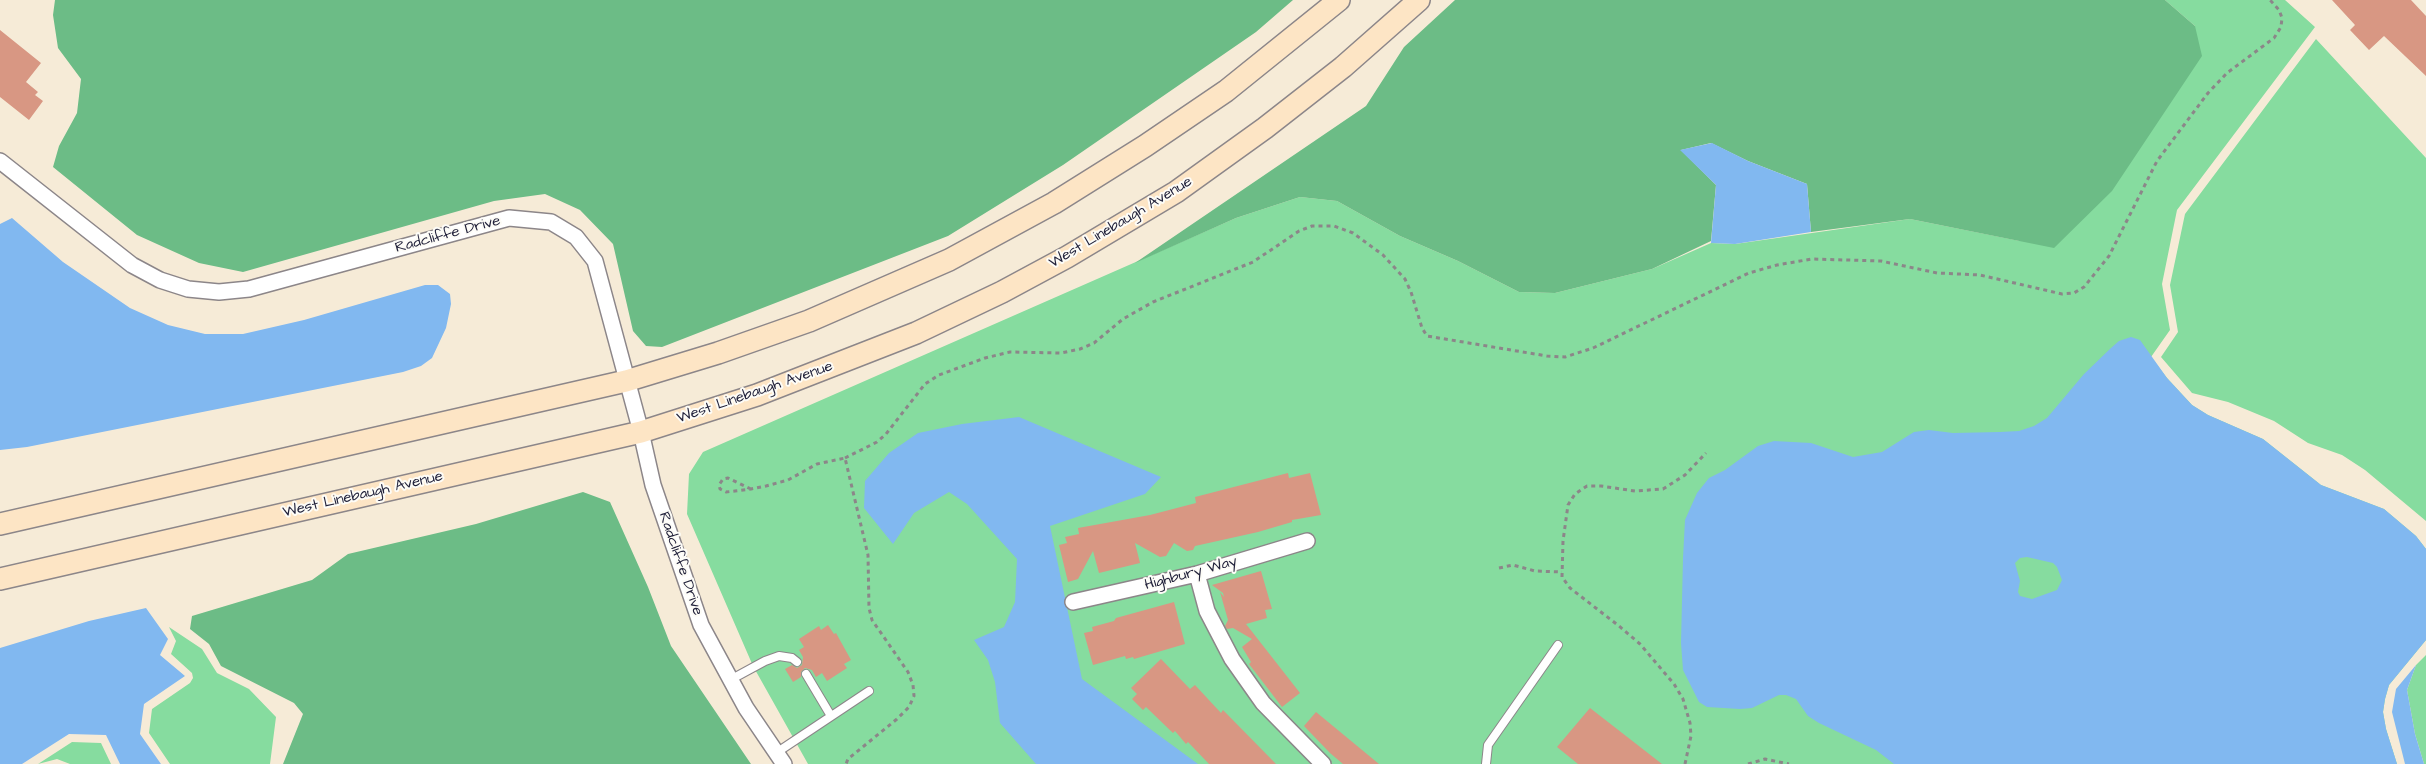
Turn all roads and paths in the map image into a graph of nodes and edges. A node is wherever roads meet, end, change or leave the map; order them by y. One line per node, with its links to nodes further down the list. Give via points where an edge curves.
1 (1339, 0): 5 (main road, via 1226,91 1145,146 1054,203 949,260 809,321)
2 (1419, 0): 6 (main road, West Linebaugh Avenue, via 1343,67 1265,128 1176,192 1067,257 916,333 757,395)
3 (2270, 0): 8 (path, via 2280,10 2282,18 2274,38 2228,73 2208,93 2157,161 2109,256 2084,287 2074,293 2062,294 1980,275 1936,273 1881,261 1812,259 1749,273 1593,348 1565,357 1547,356 1427,336 1405,279 1382,255 1353,233 1334,226 1312,226 1299,231 1253,262 1153,302 1123,319 1094,343 1080,349 1061,353 1010,352 939,375 925,384 886,434)
4 (0, 161): 5 (street, Radcliffe Drive, via 132,265 160,280 188,289 218,292 248,289 508,218 551,222 576,237 595,261)
5 (626, 381): 6 (street, Radcliffe Drive); 10 (main road)
6 (641, 432): 15 (main road, West Linebaugh Avenue); 20 (street, Radcliffe Drive, via 653,485 702,625)
7 (1706, 453): 13 (path, via 1685,475 1664,489 1634,491 1587,486 1575,494 1565,516)
8 (844, 458): 9 (path, via 817,464 788,480); 24 (path, via 868,555 872,620 914,685 909,707)
9 (751, 489): 9 (path, via 728,478 718,485 726,492)
10 (0, 524)
11 (1307, 541): 14 (street, Highbury Way)
12 (1499, 568): 13 (path, via 1513,565 1535,571)
13 (1562, 572): 27 (path, via 1570,588 1633,638 1674,684 1690,723)
14 (1197, 574): 16 (street, Highbury Way); 25 (street, via 1206,611 1232,659 1263,703)
15 (0, 579)
16 (1073, 602)
17 (1558, 645): 26 (lane, via 1488,745)
18 (797, 662): 20 (lane, via 779,656)
19 (806, 674): 22 (lane)
20 (730, 680): 23 (street, Radcliffe Drive)
21 (868, 692): 22 (lane)
22 (831, 716): 23 (lane)
23 (780, 758)
24 (846, 764)
25 (1323, 764)
26 (1486, 764)
27 (1685, 764)
28 (1748, 764): 29 (path, via 1765,759)
29 (1789, 764)

